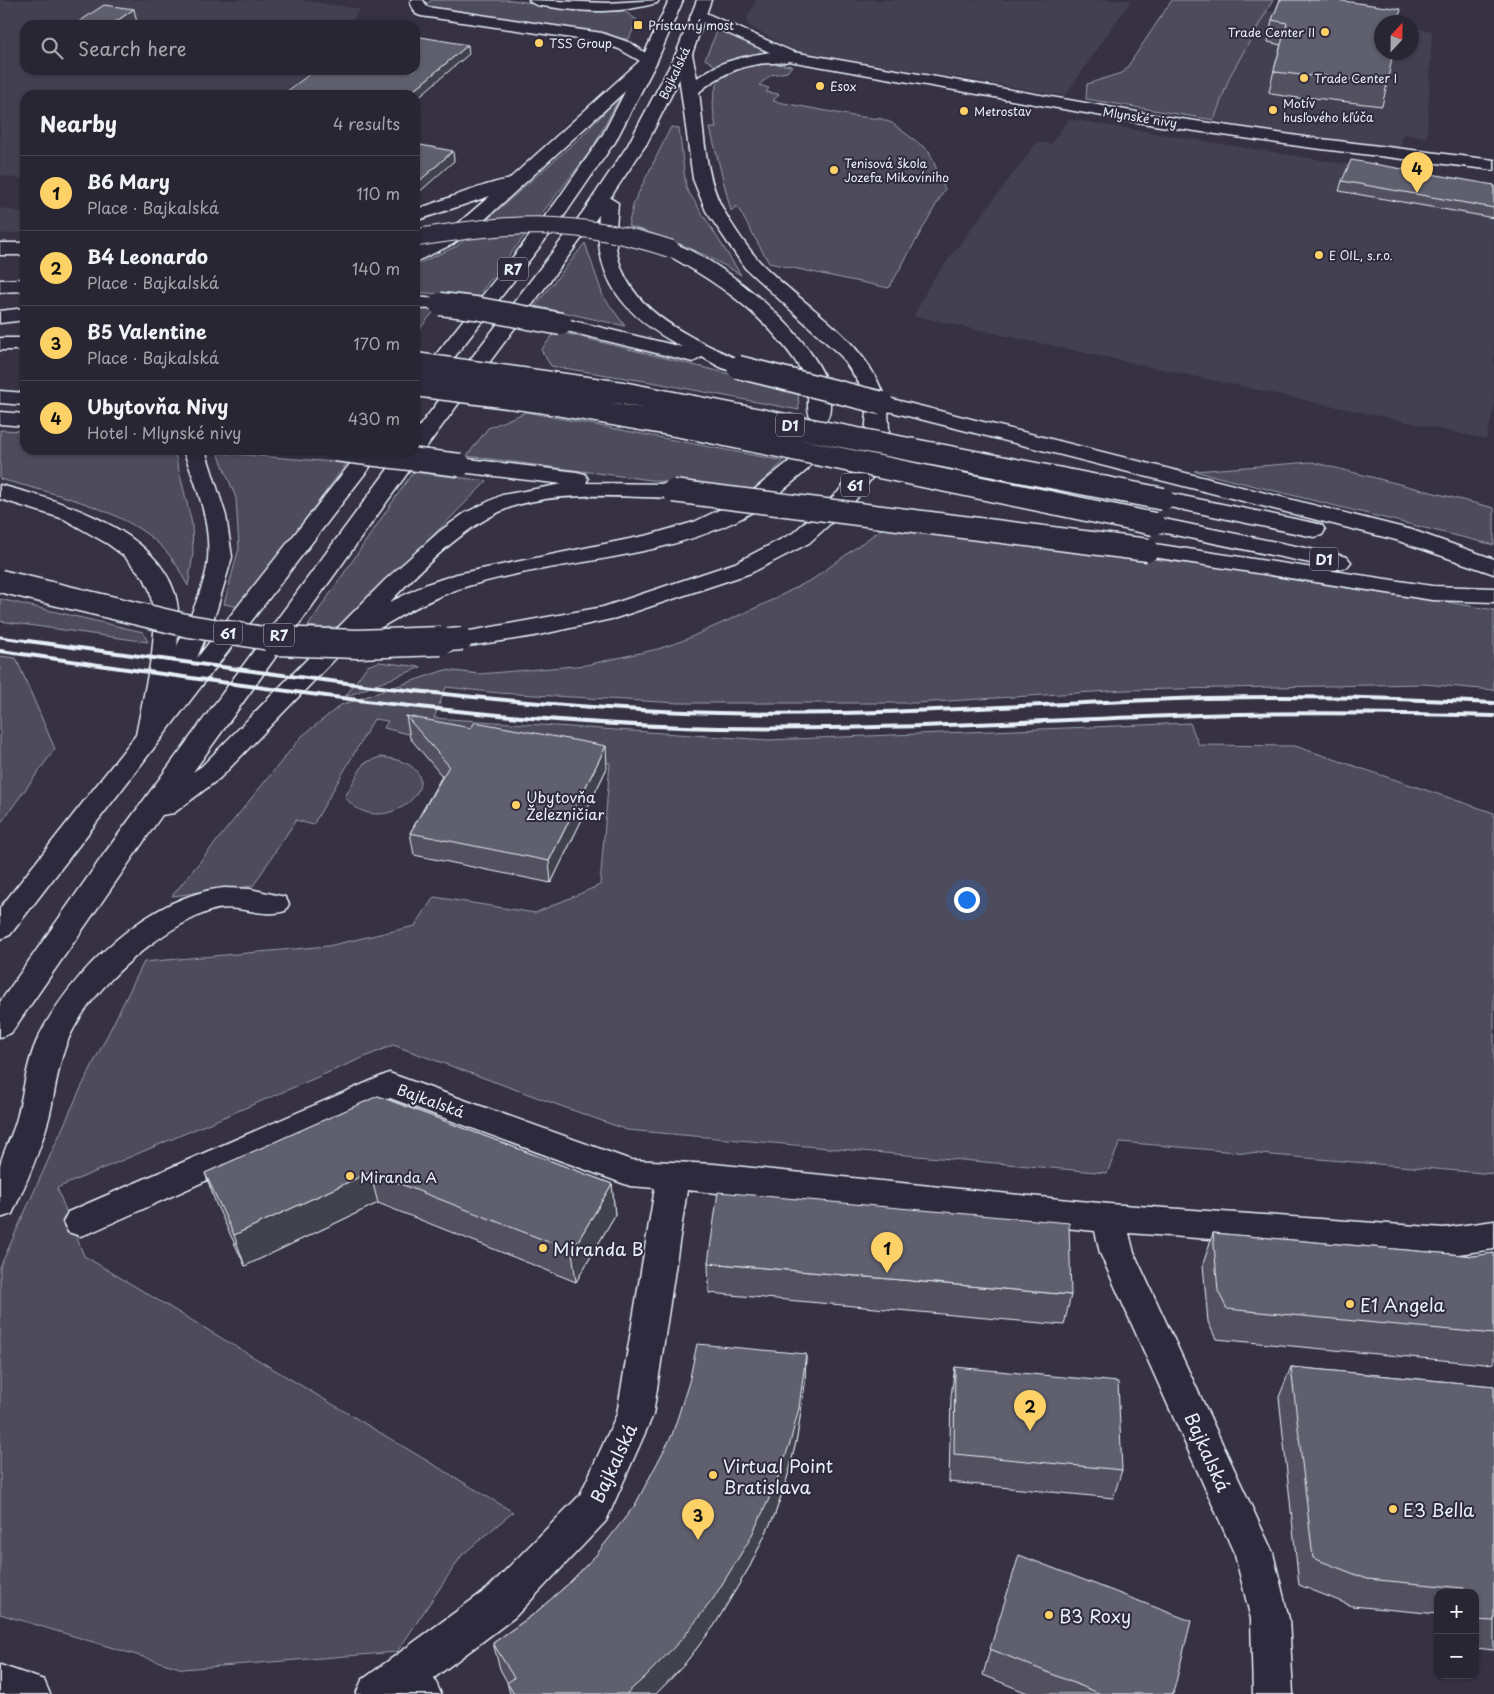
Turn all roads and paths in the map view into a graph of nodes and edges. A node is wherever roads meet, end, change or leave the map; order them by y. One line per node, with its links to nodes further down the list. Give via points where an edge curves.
1 (536, 0): 2 (main road, via 602,9 624,8)
2 (652, 0)
3 (676, 0): 9 (main road, Bajkalská)
4 (704, 0): 6 (main road, Bajkalská)
5 (415, 1): 9 (main road, via 421,11 602,38 625,46)
6 (699, 15): 7 (main road, Bajkalská); 8 (main road)
7 (684, 54): 10 (main road, 61); 13 (main road, Bajkalská / R7, via 638,143)
8 (789, 56): 10 (main road, via 730,65 708,76); 11 (main road, Mlynské nivy, via 1154,120)
9 (649, 61): 12 (main road); 31 (main road, Bajkalská / R7, via 608,140 560,209)
10 (691, 91): 46 (main road, 61, bridge, via 702,178 715,211 752,264 849,352 870,383 878,412 874,460 846,497 801,538 743,568 608,614 462,638 386,644 253,638)
11 (1494, 165)
12 (527, 172): 14 (main road, via 470,198); 18 (main road, via 448,240)
13 (610, 185): 29 (main road, via 607,252 618,284 633,305 652,321); 37 (main road, R7)
14 (420, 214)
15 (420, 237): 34 (main road, bridge, via 493,226 565,226 628,235 671,249 723,279 767,312 796,346 819,385)
16 (0, 249): 17 (main road)
17 (20, 249)
18 (420, 254)
19 (20, 285): 20 (main road)
20 (0, 286)
21 (420, 302): 29 (main road, bridge, via 484,309 562,324)
22 (20, 315): 23 (main road)
23 (0, 317)
24 (0, 344): 25 (main road)
25 (20, 344)
26 (0, 362): 27 (main road)
27 (20, 362)
28 (420, 365): 45 (main road, D1, bridge, via 622,393)
29 (738, 367): 45 (main road, bridge, via 1404,535)
30 (420, 385): 47 (main road, D1, bridge, via 697,429)
31 (420, 389)
32 (0, 398): 33 (main road)
33 (20, 399)
34 (819, 416)
35 (0, 418): 36 (main road)
36 (20, 420)
37 (420, 441)
38 (196, 455): 49 (main road, via 212,500 220,559 195,634)
39 (368, 455): 49 (main road, R7)
40 (375, 455): 43 (main road, bridge)
41 (410, 455): 50 (main road, R7)
42 (800, 464): 48 (main road, via 778,485 742,510 710,525 670,538 460,580 406,601)
43 (673, 491): 47 (main road, bridge, via 1148,550 1432,594); 48 (main road, via 572,490 510,500 473,518 448,536 393,585)
44 (0, 492): 49 (main road, via 51,506 95,526 144,562 160,583 166,605 167,635)
45 (1494, 567)
46 (0, 581)
47 (1494, 595)
48 (332, 649): 50 (main road, via 211,772)
49 (148, 737): 52 (main road, R7)
50 (145, 819): 53 (main road, R7)
51 (275, 904): 55 (main road, via 229,898 208,901 176,913 139,938 78,999 53,1037 36,1106)
52 (0, 928)
53 (0, 1025)
54 (673, 1176): 56 (main road, Bajkalská); 57 (main road, Bajkalská, via 630,1173 389,1085); 59 (main road, Bajkalská, via 635,1415 593,1508 501,1603)
55 (0, 1204)
56 (1109, 1218): 58 (main road, Bajkalská, via 1444,1242); 63 (main road, Bajkalská, via 1117,1252 1254,1553 1270,1619)
57 (80, 1222)
58 (1494, 1235)
59 (416, 1682): 62 (main road, Bajkalská)
60 (0, 1684): 61 (main road)
61 (30, 1694)
62 (376, 1694)
63 (1273, 1694)

